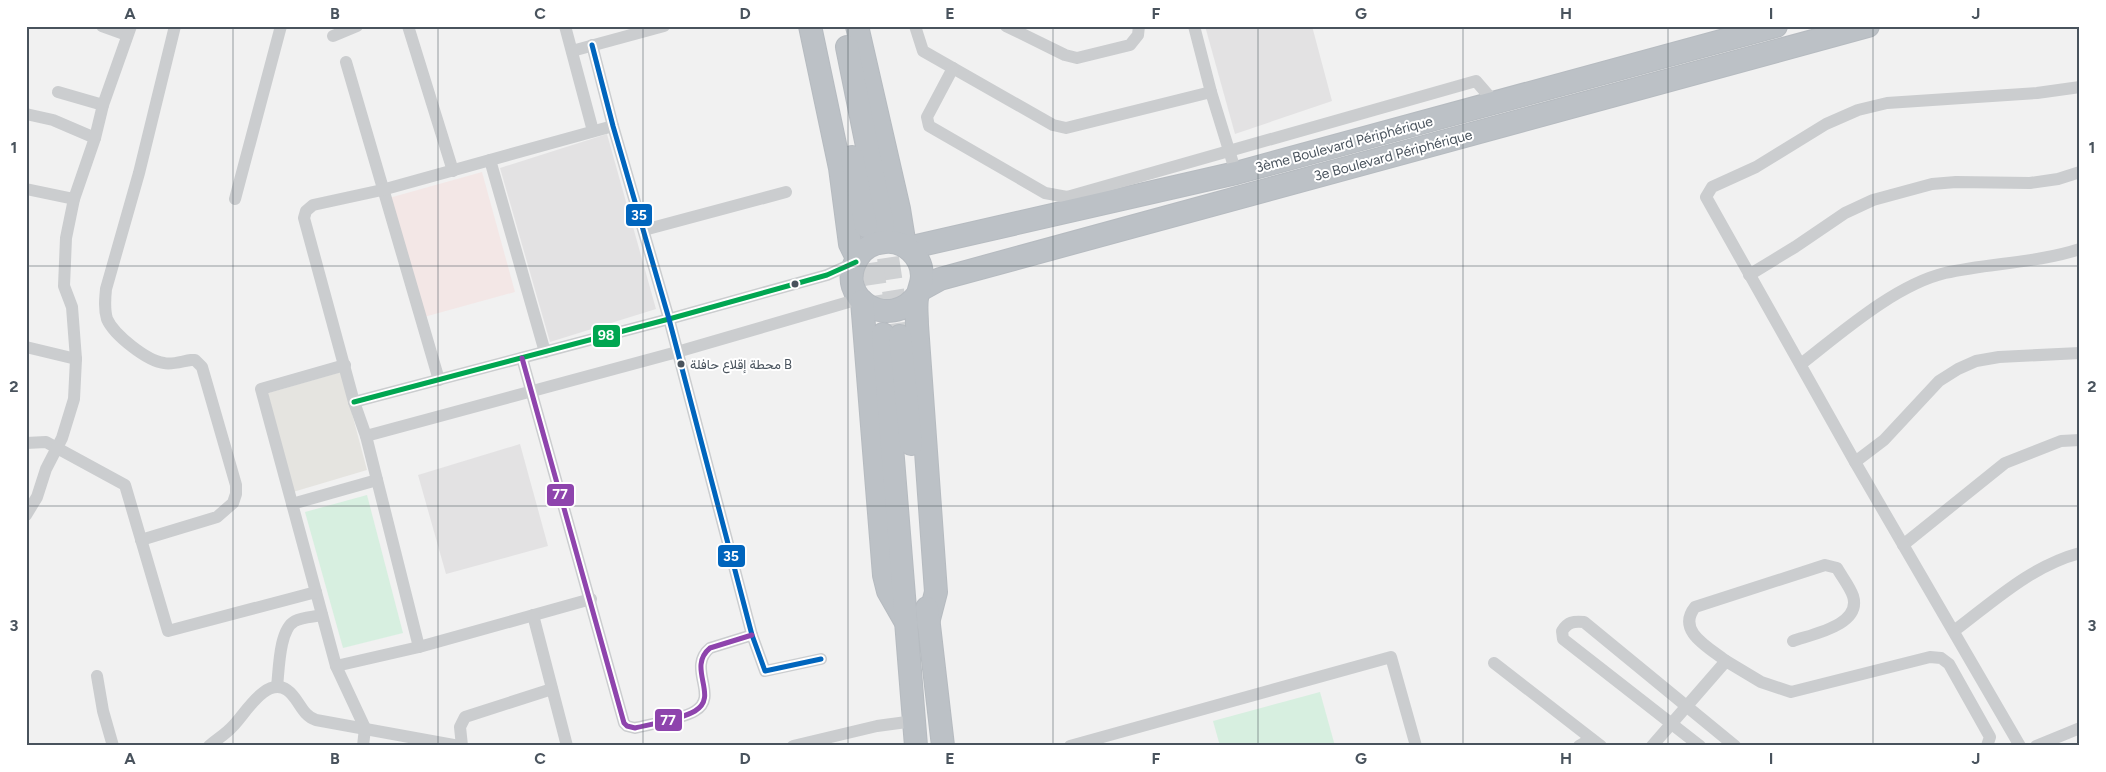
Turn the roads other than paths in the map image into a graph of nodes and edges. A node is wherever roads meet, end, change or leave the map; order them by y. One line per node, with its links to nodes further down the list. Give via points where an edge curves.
1 (102, 26): 18 (street)
2 (175, 26): 74 (street, via 139,173 106,288 105,312 117,333 141,353 163,363 195,360 202,367 236,494 233,503 217,517)
3 (281, 26): 42 (street)
4 (357, 26): 19 (street)
5 (408, 26): 35 (street)
6 (564, 26): 21 (street)
7 (664, 26): 20 (street)
8 (810, 26): 48 (highway, via 840,168 850,244)
9 (825, 26): 10 (highway, via 874,225)
10 (842, 26)
11 (857, 26): 43 (highway)
12 (915, 26): 23 (street, via 923,51)
13 (1006, 26): 14 (street, via 1077,58 1130,45 1138,35)
14 (1139, 26)
15 (1194, 26): 26 (street)
16 (1776, 26): 27 (highway, 3ème Boulevard Périphérique)
17 (1868, 26): 50 (highway, 3e Boulevard Périphérique)
18 (129, 30): 28 (street)
19 (333, 36)
20 (592, 45): 21 (street); 30 (street)
21 (572, 51): 31 (street)
22 (346, 62): 39 (street)
23 (953, 68): 26 (street, via 1053,125 1066,128); 33 (street, via 927,117 929,126 1045,193 1067,196)
24 (2080, 87): 49 (street, via 1887,103 1858,110 1826,124 1756,167 1712,187 1706,197)
25 (58, 92): 28 (street)
26 (1211, 92): 33 (street)
27 (1495, 103): 33 (street, via 1476,81); 37 (highway, 3ème Boulevard Périphérique)
28 (103, 105): 32 (street)
29 (26, 114): 32 (street, via 53,120)
30 (613, 126): 31 (street); 44 (street)
31 (593, 131): 34 (street)
32 (95, 138): 41 (street)
33 (1229, 151): 37 (street)
34 (490, 160): 35 (street); 56 (street)
35 (452, 171): 39 (street)
36 (2080, 172): 49 (street, via 2030,183 1932,184 1874,200 1845,213)
37 (1236, 174): 45 (highway, 3ème Boulevard Périphérique)
38 (26, 189): 41 (street)
39 (382, 190): 62 (street, via 313,206 306,211 304,218); 63 (street)
40 (786, 192): 44 (street)
41 (74, 199): 59 (street, via 66,238 64,286 72,308)
42 (235, 199)
43 (899, 209): 45 (highway, via 920,230); 46 (highway)
44 (644, 230): 53 (street)
45 (949, 240): 46 (highway, 3ème Boulevard Périphérique)
46 (906, 247): 48 (highway, via 892,242 878,243 866,248); 51 (highway, via 917,258 922,270)
47 (2080, 249): 61 (street, via 1944,273 1919,283 1895,295)
48 (856, 260): 52 (highway, via 852,284); 53 (street, via 827,275)
49 (1749, 275): 61 (street)
50 (940, 279): 51 (highway, 3e Boulevard Périphérique); 54 (highway)
51 (919, 292): 52 (highway, via 906,306 891,312 875,310); 54 (highway)
52 (860, 300): 57 (street); 81 (highway, via 884,575 888,591)
53 (669, 319): 56 (street); 57 (street)
54 (900, 332): 81 (highway); 81 (highway, via 935,573 936,592)
55 (26, 347): 59 (street)
56 (545, 352): 60 (street)
57 (677, 352): 64 (street); 83 (street)
58 (2080, 353): 70 (street, via 2000,357 1976,361 1958,369 1939,381 1884,440)
59 (76, 358): 69 (street, via 74,398)
60 (522, 358): 63 (street); 64 (street)
61 (1801, 364): 70 (street)
62 (344, 365): 65 (street); 72 (street, via 261,389)
63 (439, 380): 65 (street)
64 (532, 391): 66 (street); 78 (street)
65 (354, 402): 66 (street)
66 (366, 436): 71 (street)
67 (2080, 440): 75 (street, via 2061,441 2005,463)
68 (26, 443): 69 (street, via 46,442)
69 (56, 448): 73 (street, via 37,497); 74 (street, via 124,485)
70 (1855, 462): 75 (street)
71 (376, 480): 72 (street); 85 (street)
72 (292, 504): 77 (street)
73 (26, 515)
74 (141, 540): 77 (street, via 168,631)
75 (1902, 546): 82 (street)
76 (2080, 553): 82 (street, via 2059,558 2028,575)
77 (316, 592): 79 (street)
78 (591, 599): 80 (street); 83 (street, via 622,719 631,728 694,712 702,704 706,692 700,663 706,652)
79 (322, 615): 89 (street); 91 (street, via 295,621 287,628)
80 (533, 615): 85 (street); 92 (street)
81 (918, 624): 94 (highway); 106 (highway)
82 (1954, 631): 114 (street)
83 (752, 635): 86 (street, via 764,671)
84 (1793, 642): 87 (street, via 1842,624 1852,614 1854,597 1837,568 1825,565 1694,607 1688,615 1688,625 1693,634)
85 (419, 647): 89 (street)
86 (821, 660)
87 (1726, 662): 93 (street); 113 (street, via 1761,682 1791,692 1930,656 1942,658 1949,664 1990,736)
88 (1494, 663): 98 (street)
89 (336, 666): 96 (street)
90 (97, 676): 99 (street)
91 (277, 687): 96 (street, via 293,694 310,718); 100 (street, via 260,694 234,725)
92 (552, 689): 102 (street, via 465,717 460,727); 103 (street)
93 (1686, 706): 95 (street); 95 (street, via 1584,622 1566,624 1562,631 1563,639); 112 (street)
94 (914, 722): 104 (street, via 877,726); 105 (highway)
95 (1673, 724): 110 (street); 111 (street)
96 (365, 728): 101 (street); 102 (street)
97 (2080, 728): 115 (street)
98 (1596, 743): 109 (street)
99 (113, 746)
100 (209, 746)
101 (362, 746)
102 (461, 746)
103 (567, 746)
104 (793, 746)
105 (916, 746)
106 (943, 746)
107 (1070, 746): 108 (street, via 1391,657)
108 (1416, 746)
109 (1579, 746)
110 (1652, 746)
111 (1700, 746)
112 (1735, 746)
113 (1988, 746)
114 (2020, 746)
115 (2036, 746)

